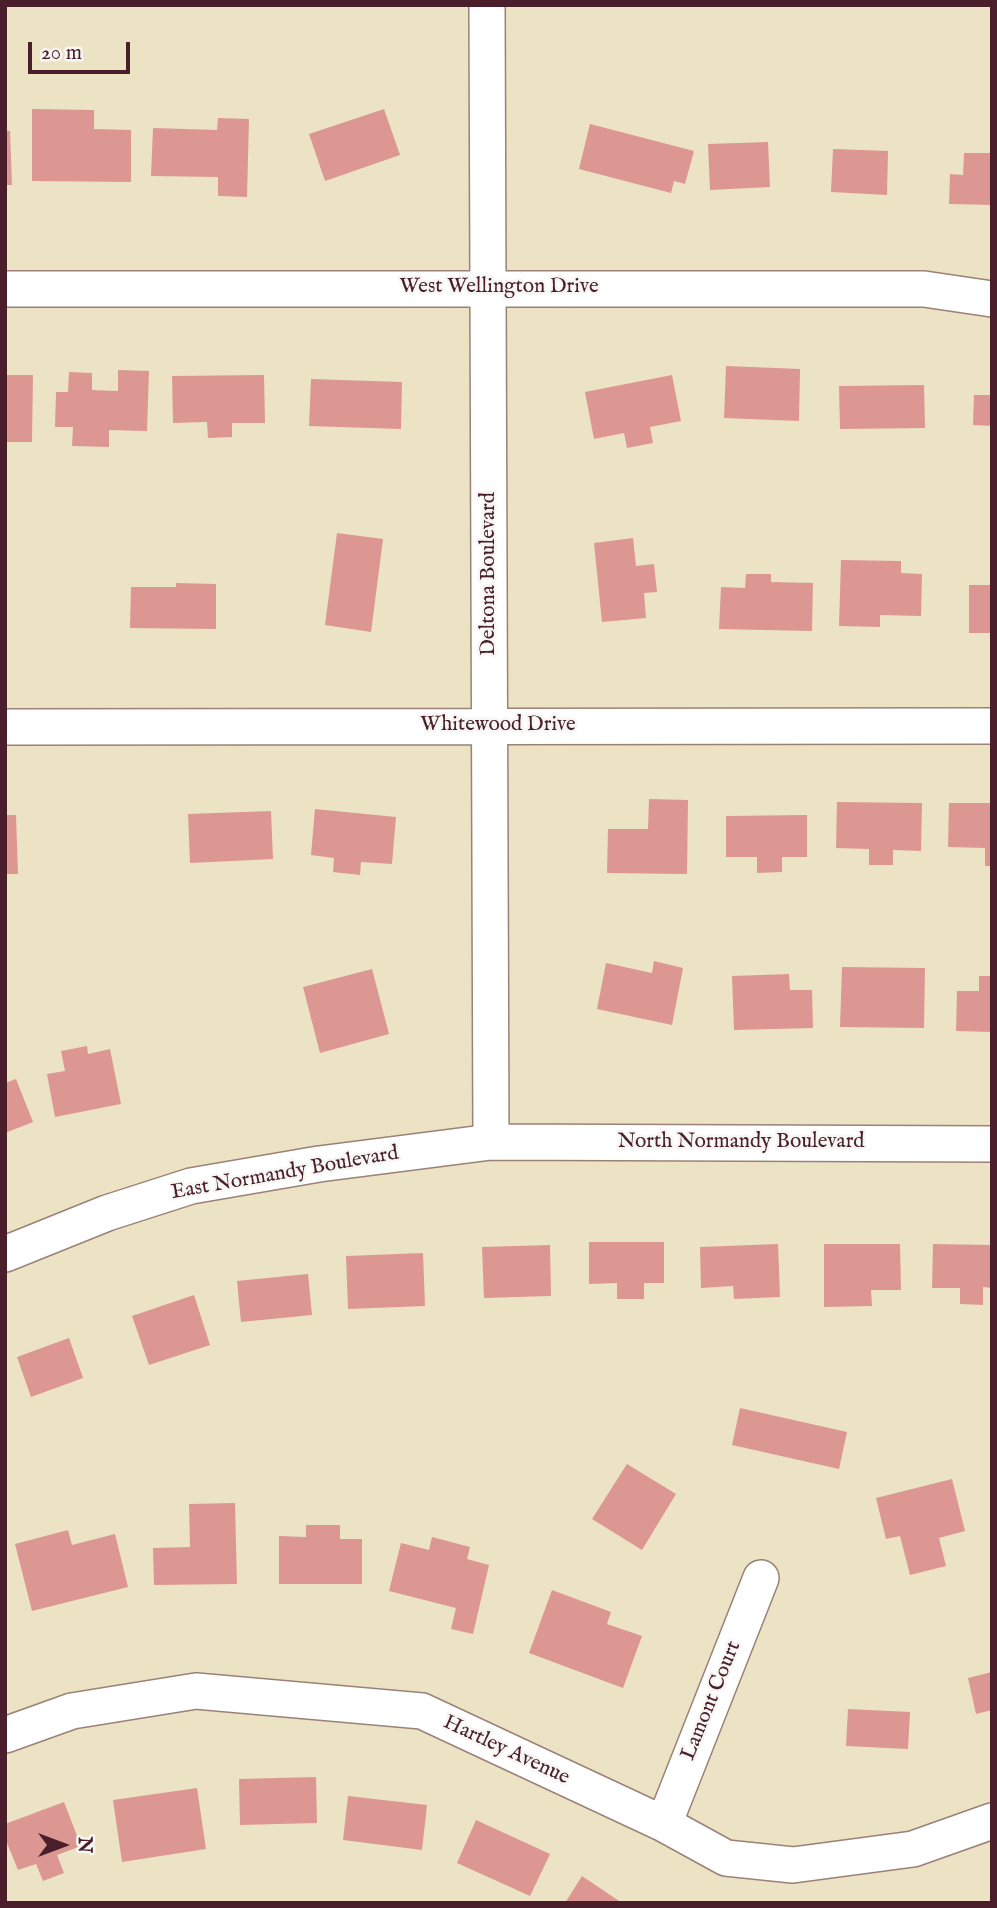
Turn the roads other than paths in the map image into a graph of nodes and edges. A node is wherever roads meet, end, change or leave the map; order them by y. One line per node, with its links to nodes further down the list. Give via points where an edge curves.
1 (487, 5): 2 (street, Deltona Boulevard)
2 (489, 288): 3 (street, West Wellington Drive); 4 (street, West Wellington Drive, via 924,289); 5 (street, Deltona Boulevard)
3 (5, 289)
4 (992, 299)
5 (490, 726): 6 (street, Whitewood Drive); 7 (street, Whitewood Drive); 8 (street, Deltona Boulevard)
6 (992, 726)
7 (5, 727)
8 (491, 1142): 9 (street, North Normandy Boulevard); 10 (street, East Normandy Boulevard, via 191,1186)
9 (992, 1144)
10 (5, 1254)
11 (761, 1578): 14 (street, Lamont Court)
12 (5, 1735): 14 (street, Hartley Avenue, via 72,1711 196,1691 422,1711)
13 (992, 1821): 14 (street, Hartley Avenue, via 913,1849 793,1864 726,1858)
14 (664, 1824)

